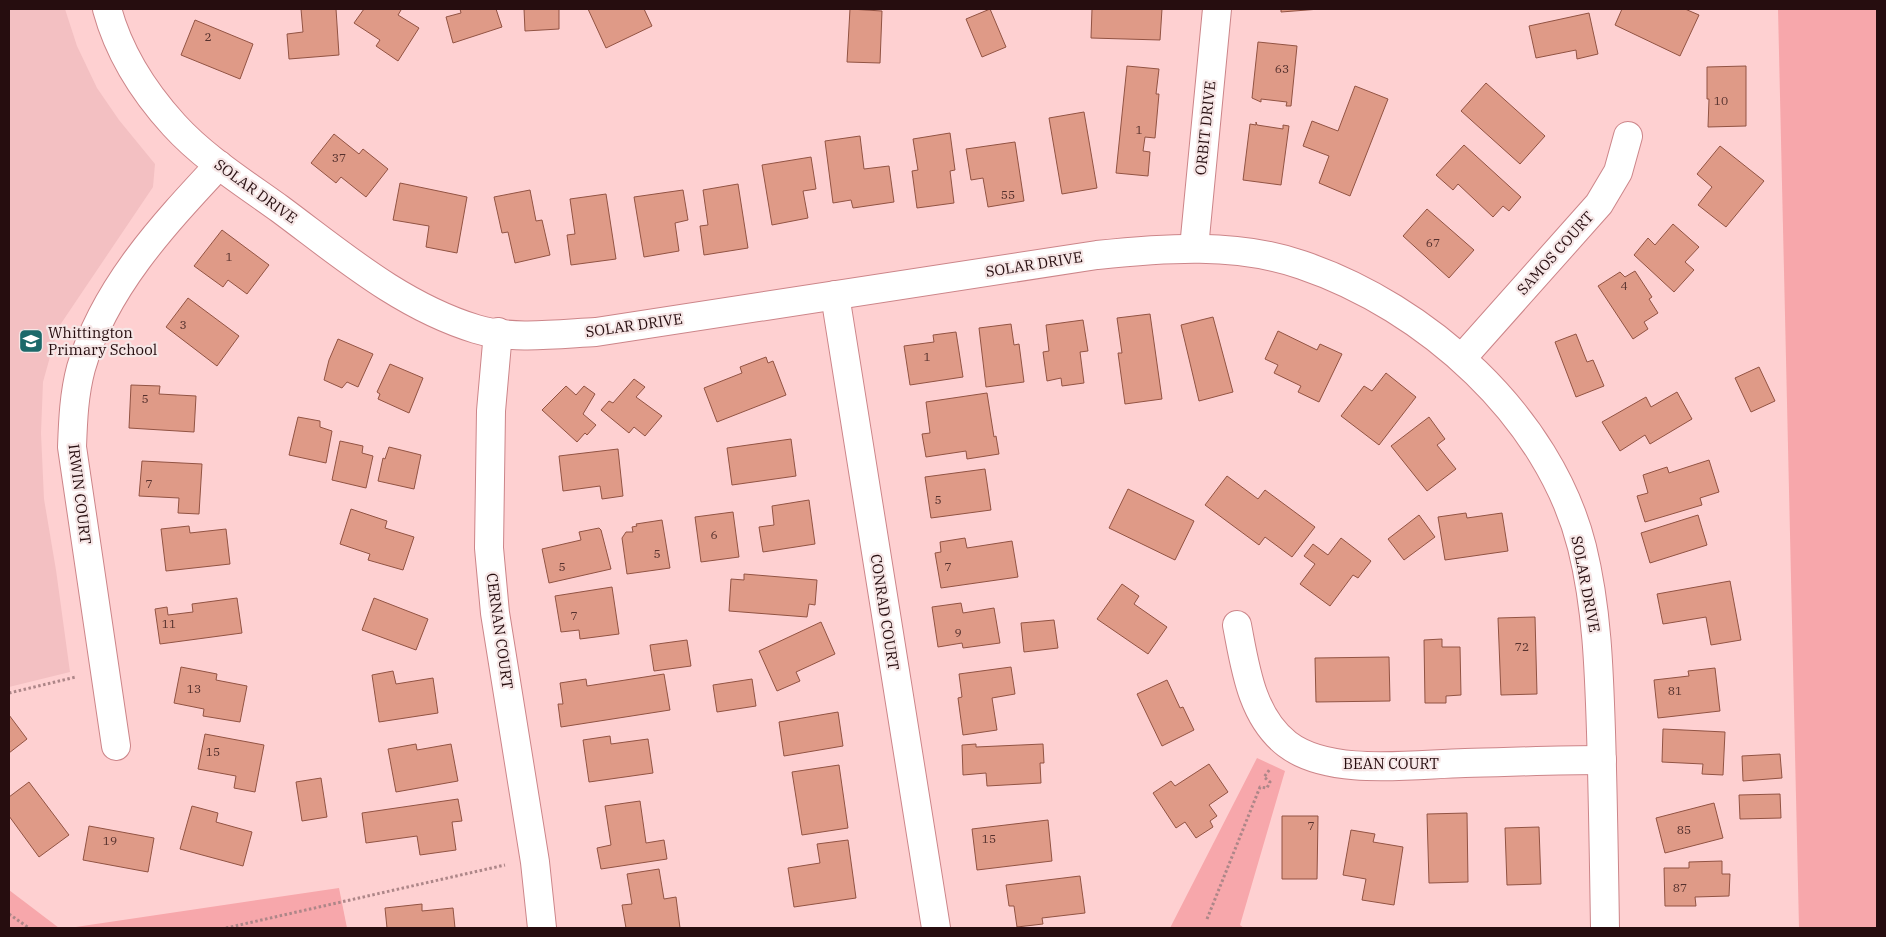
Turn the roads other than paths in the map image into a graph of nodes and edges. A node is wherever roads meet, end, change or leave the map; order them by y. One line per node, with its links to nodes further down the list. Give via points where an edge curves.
1 (107, 9): 4 (street, SOLAR DRIVE, via 129,66 150,97 191,142)
2 (1216, 9): 5 (street, ORBIT DRIVE)
3 (1628, 136): 8 (street, SAMOS COURT, via 1618,172 1599,204)
4 (219, 165): 7 (street, SOLAR DRIVE, via 396,294 443,317); 10 (street, IRWIN COURT, via 140,256 112,297 81,368 74,407 72,447)
5 (1194, 248): 6 (street, SOLAR DRIVE, via 1097,255); 8 (street, SOLAR DRIVE, via 1255,254 1301,264 1356,288 1403,315)
6 (834, 295): 7 (street, SOLAR DRIVE, via 596,332 544,336); 13 (street, CONRAD COURT)
7 (498, 332): 12 (street, CERNAN COURT, via 491,411 489,548)
8 (1462, 358): 11 (street, SOLAR DRIVE, via 1507,405 1539,450 1563,496 1581,544 1598,646)
9 (1237, 625): 11 (street, BEAN COURT, via 1248,682 1269,724 1287,744 1308,757 1363,765)
10 (116, 746)
11 (1602, 760): 14 (street, SOLAR DRIVE)
12 (542, 928)
13 (936, 928)
14 (1605, 928)

